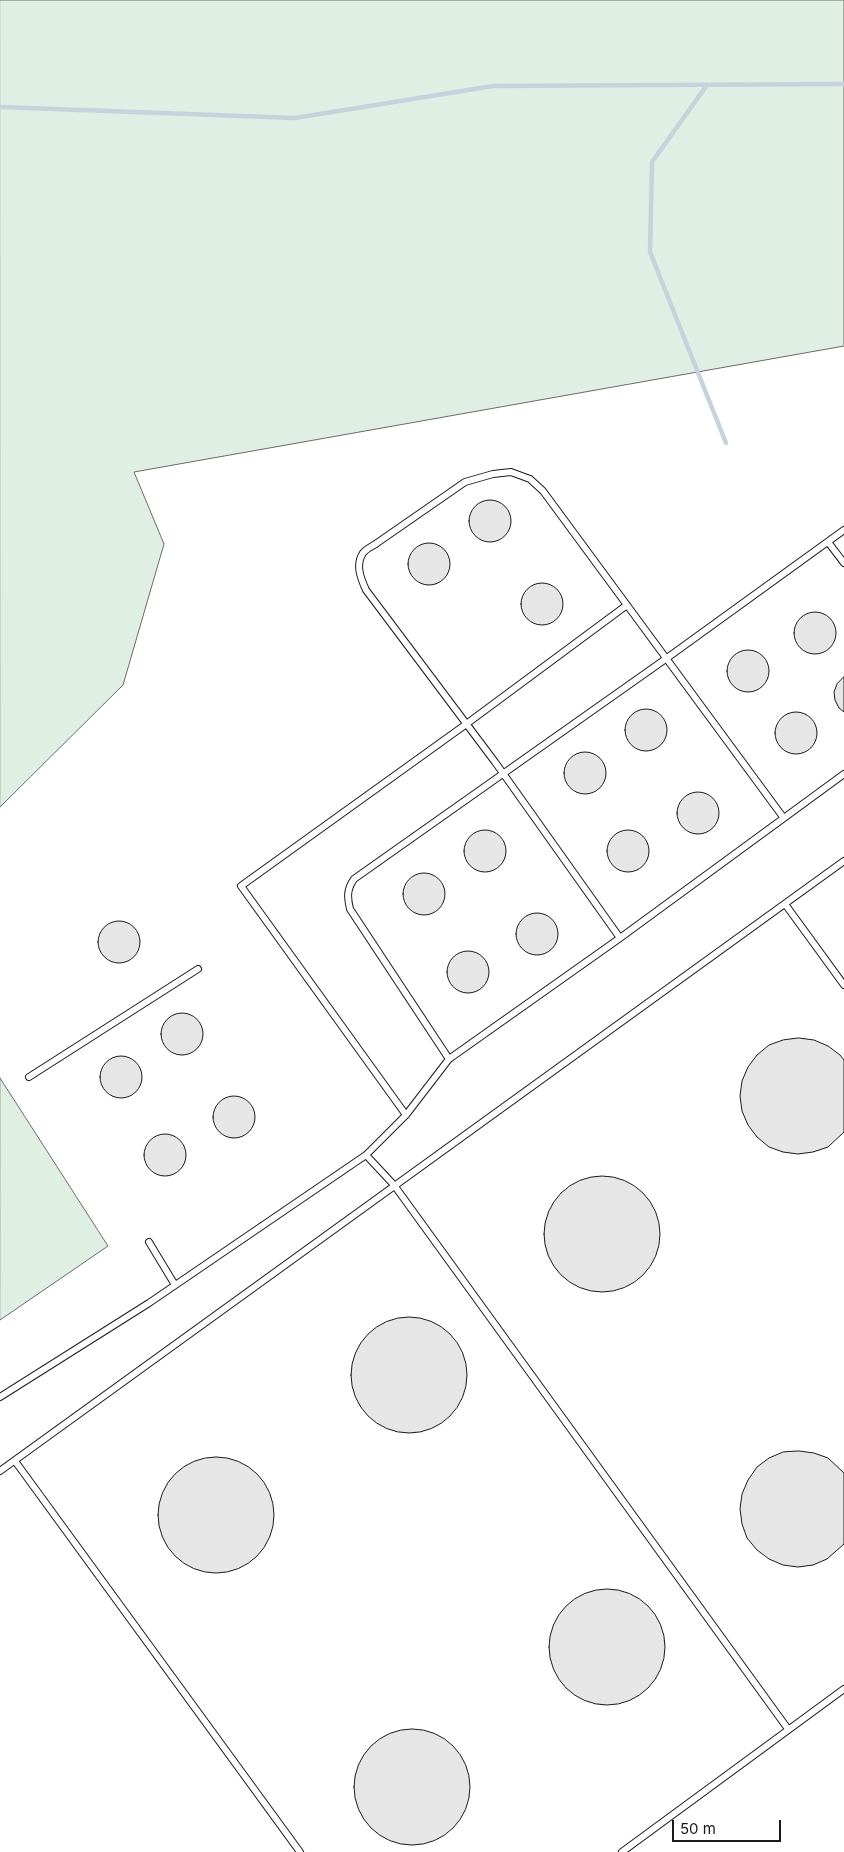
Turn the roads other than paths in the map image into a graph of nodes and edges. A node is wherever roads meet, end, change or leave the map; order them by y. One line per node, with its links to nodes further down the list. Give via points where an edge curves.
1 (844, 530): 2 (lane)
2 (828, 542): 3 (lane); 5 (lane)
3 (844, 563)
4 (627, 605): 5 (lane); 6 (lane); 6 (lane, via 543,490 530,479 511,472 465,482 377,543 364,553 359,566 366,590)
5 (668, 658): 7 (lane); 9 (lane)
6 (465, 725): 7 (lane); 17 (lane, via 242,886)
7 (502, 774): 12 (lane); 15 (lane, via 354,878 349,886 350,909)
8 (844, 774): 9 (lane)
9 (783, 817): 12 (lane)
10 (844, 861): 11 (lane)
11 (785, 904): 14 (lane); 19 (lane)
12 (620, 938): 15 (lane)
13 (198, 969): 16 (lane)
14 (844, 985)
15 (449, 1059): 17 (lane)
16 (30, 1077)
17 (406, 1114): 18 (lane)
18 (366, 1155): 19 (lane); 21 (lane)
19 (394, 1185): 23 (lane); 26 (lane)
20 (149, 1242): 21 (lane)
21 (174, 1285): 22 (lane)
22 (0, 1397)
23 (15, 1460): 24 (lane); 27 (lane)
24 (0, 1471)
25 (844, 1689): 26 (lane)
26 (788, 1729): 28 (lane)
27 (300, 1852)
28 (622, 1852)

